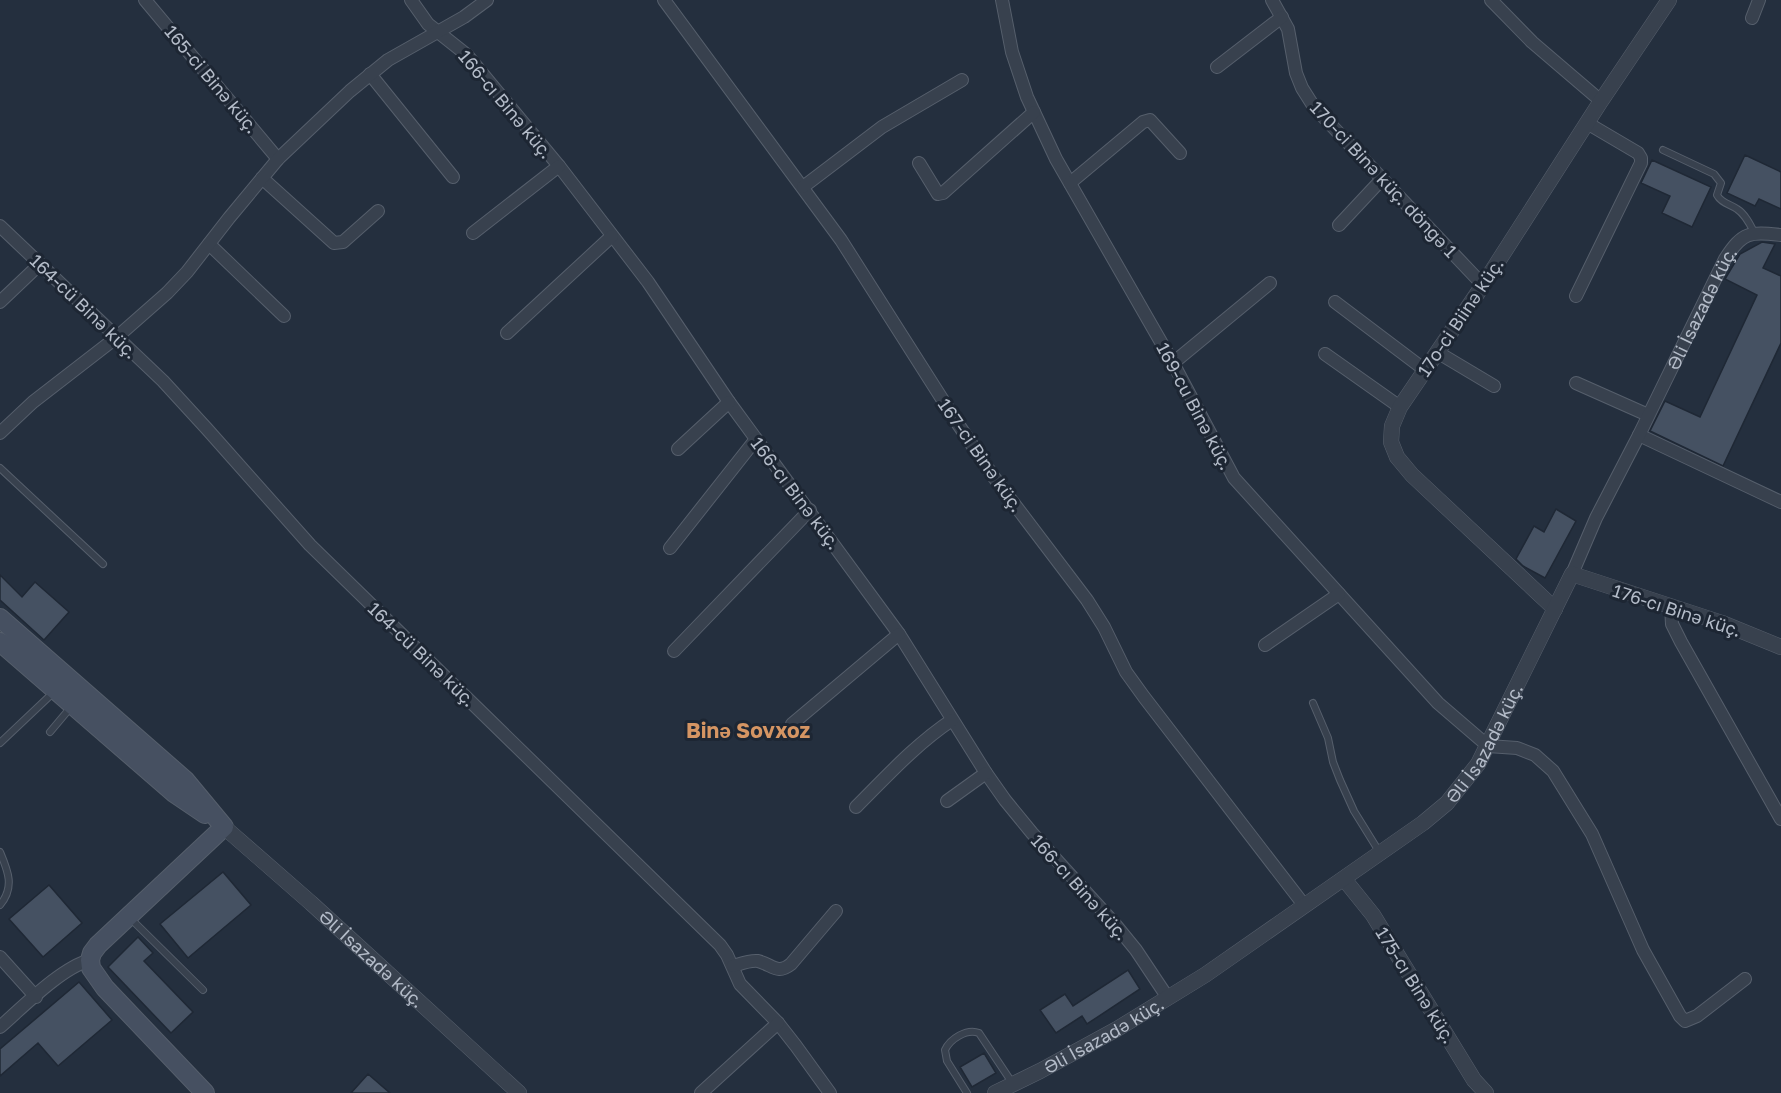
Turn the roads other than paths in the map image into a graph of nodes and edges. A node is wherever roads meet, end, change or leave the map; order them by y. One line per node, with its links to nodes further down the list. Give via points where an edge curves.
1 (145, 0): 21 (street, 165-ci Binə küç.)
2 (411, 0): 12 (street, 166-cı Binə küç.)
3 (487, 0): 12 (street)
4 (664, 0): 28 (street, 167-ci Binə küç.)
5 (1002, 0): 17 (street, 169-cu Binə küç., via 1012,52)
6 (1272, 0): 10 (street, 170-ci Binə küç. döngə 1)
7 (1491, 0): 16 (street, via 1532,42)
8 (1669, 0): 16 (street, 17o-ci Biinə küç.)
9 (1759, 0): 11 (street)
10 (1282, 17): 13 (street); 26 (street, 170-ci Binə küç. döngə 1, via 1296,73 1308,98)
11 (1752, 18)
12 (436, 32): 14 (street); 23 (street, 166-cı Binə küç., via 467,54)
13 (1217, 67)
14 (370, 74): 21 (street); 24 (street)
15 (963, 80): 28 (street, via 882,127)
16 (1601, 100): 18 (street, 17o-ci Biinə küç.)
17 (1034, 112): 22 (street, via 943,193 938,194); 27 (street, 169-cu Binə küç.)
18 (1587, 123): 39 (street, 17o-ci Biinə küç.); 40 (street, via 1638,153 1641,163)
19 (1663, 150): 32 (lane, via 1714,174 1721,183 1719,200 1737,209)
20 (1180, 153): 27 (street, via 1149,120)
21 (278, 159): 25 (street)
22 (919, 163)
23 (559, 166): 33 (street); 35 (street, 166-cı Binə küç.)
24 (453, 177)
25 (262, 178): 29 (street, via 334,243 343,242); 36 (street)
26 (1382, 179): 30 (street); 39 (street, 170-ci Binə küç. döngə 1)
27 (1070, 183): 48 (street, 169-cu Binə küç.)
28 (802, 187): 92 (street, 167-ci Binə küç., via 841,240 993,476 1087,600 1126,672)
29 (378, 211)
30 (1339, 225)
31 (0, 226): 37 (street, 164-cü Binə küç.)
32 (1755, 232): 34 (street, Əli İsazadə küç.); 54 (street, Əli İsazadə küç., via 1741,239 1722,265)
33 (473, 233)
34 (1781, 235)
35 (612, 236): 44 (street); 52 (street, 166-cı Binə küç.)
36 (209, 244): 43 (street); 45 (street, via 167,293)
37 (40, 264): 41 (street); 45 (street, 164-cü Binə küç.)
38 (1270, 283): 48 (street)
39 (1483, 285): 46 (street, 17o-ci Biinə küç.)
40 (1576, 296)
41 (0, 302)
42 (1335, 302): 49 (street)
43 (284, 316)
44 (507, 333)
45 (117, 338): 55 (street, via 33,402); 97 (street, 164-cü Binə küç., via 163,381 310,545 720,945)
46 (1437, 352): 49 (street, 17o-ci Biinə küç.); 51 (street)
47 (1325, 354): 53 (street)
48 (1173, 363): 65 (street, 169-cu Binə küç., via 1234,478)
49 (1425, 369): 53 (street, 17o-ci Biinə küç.)
50 (1576, 383): 54 (street)
51 (1494, 386)
52 (729, 402): 57 (street, 166-cı Binə küç.); 58 (street)
53 (1400, 408): 67 (street, 17o-ci Biinə küç., via 1391,432 1400,462)
54 (1648, 415): 56 (street, Əli İsazadə küç.)
55 (0, 434)
56 (1639, 435): 60 (street); 64 (street, Əli İsazadə küç.)
57 (756, 440): 61 (street, 166-cı Binə küç.); 62 (street)
58 (678, 449)
59 (0, 468): 63 (lane)
60 (1781, 502)
61 (810, 510): 69 (street, 166-cı Binə küç.); 73 (street)
62 (670, 548)
63 (103, 564)
64 (1572, 574): 66 (street, 176-cı Binə küç.); 67 (street, Əli İsazadə küç.)
65 (1339, 594): 71 (street); 81 (street, 169-cu Binə küç., via 1438,702)
66 (1671, 606): 72 (street, 176-cı Binə küç.); 86 (street, via 1672,624 1681,642)
67 (1555, 609): 81 (street, Əli İsazadə küç.)
68 (0, 618): 83 (main road)
69 (899, 634): 77 (street, 166-cı Binə küç.); 78 (street)
70 (1, 644): 74 (main road)
71 (1265, 645)
72 (1781, 647)
73 (674, 651)
74 (55, 690): 76 (main road); 80 (lane)
75 (1313, 703): 89 (lane, via 1340,780)
76 (73, 705): 79 (lane); 83 (main road)
77 (952, 720): 82 (street, 166-cı Binə küç.); 85 (street, via 908,754)
78 (792, 724)
79 (50, 732)
80 (0, 743)
81 (1488, 746): 89 (street, Əli İsazadə küç., via 1448,802); 98 (street, via 1517,748 1535,755 1553,771 1592,834 1643,950 1685,1021)
82 (986, 773): 84 (street); 101 (street, 166-cı Binə küç., via 1032,833 1136,950)
83 (179, 787): 87 (main road)
84 (947, 801)
85 (856, 807)
86 (1781, 819)
87 (224, 827): 94 (main road); 106 (street, Əli İsazadə küç.)
88 (0, 852): 91 (lane, via 10,882)
89 (1380, 854): 90 (street, Əli İsazadə küç.)
90 (1344, 879): 92 (street, Əli İsazadə küç.); 111 (street, 175-cı Binə küç., via 1373,915 1474,1080)
91 (0, 905)
92 (1304, 905): 101 (street, Əli İsazadə küç.)
93 (836, 911): 97 (street, via 784,969 758,961)
94 (129, 916): 96 (main road, via 98,945); 99 (lane)
95 (0, 957): 100 (street)
96 (90, 960): 100 (street, via 72,967); 105 (main road, via 105,988)
97 (733, 966): 102 (street, 164-cü Binə küç., via 740,984)
98 (1745, 979)
99 (203, 990)
100 (36, 996): 103 (street)
101 (1168, 998): 104 (street, Əli İsazadə küç.)
102 (778, 1023): 107 (street); 108 (street, 164-cü Binə küç.)
103 (0, 1027)
104 (1013, 1084): 109 (lane, via 979,1033 972,1031 949,1042 945,1050); 110 (street, Əli İsazadə küç.)
105 (205, 1093)
106 (519, 1093)
107 (701, 1093)
108 (830, 1093)
109 (967, 1093)
110 (995, 1093)
111 (1486, 1093)

